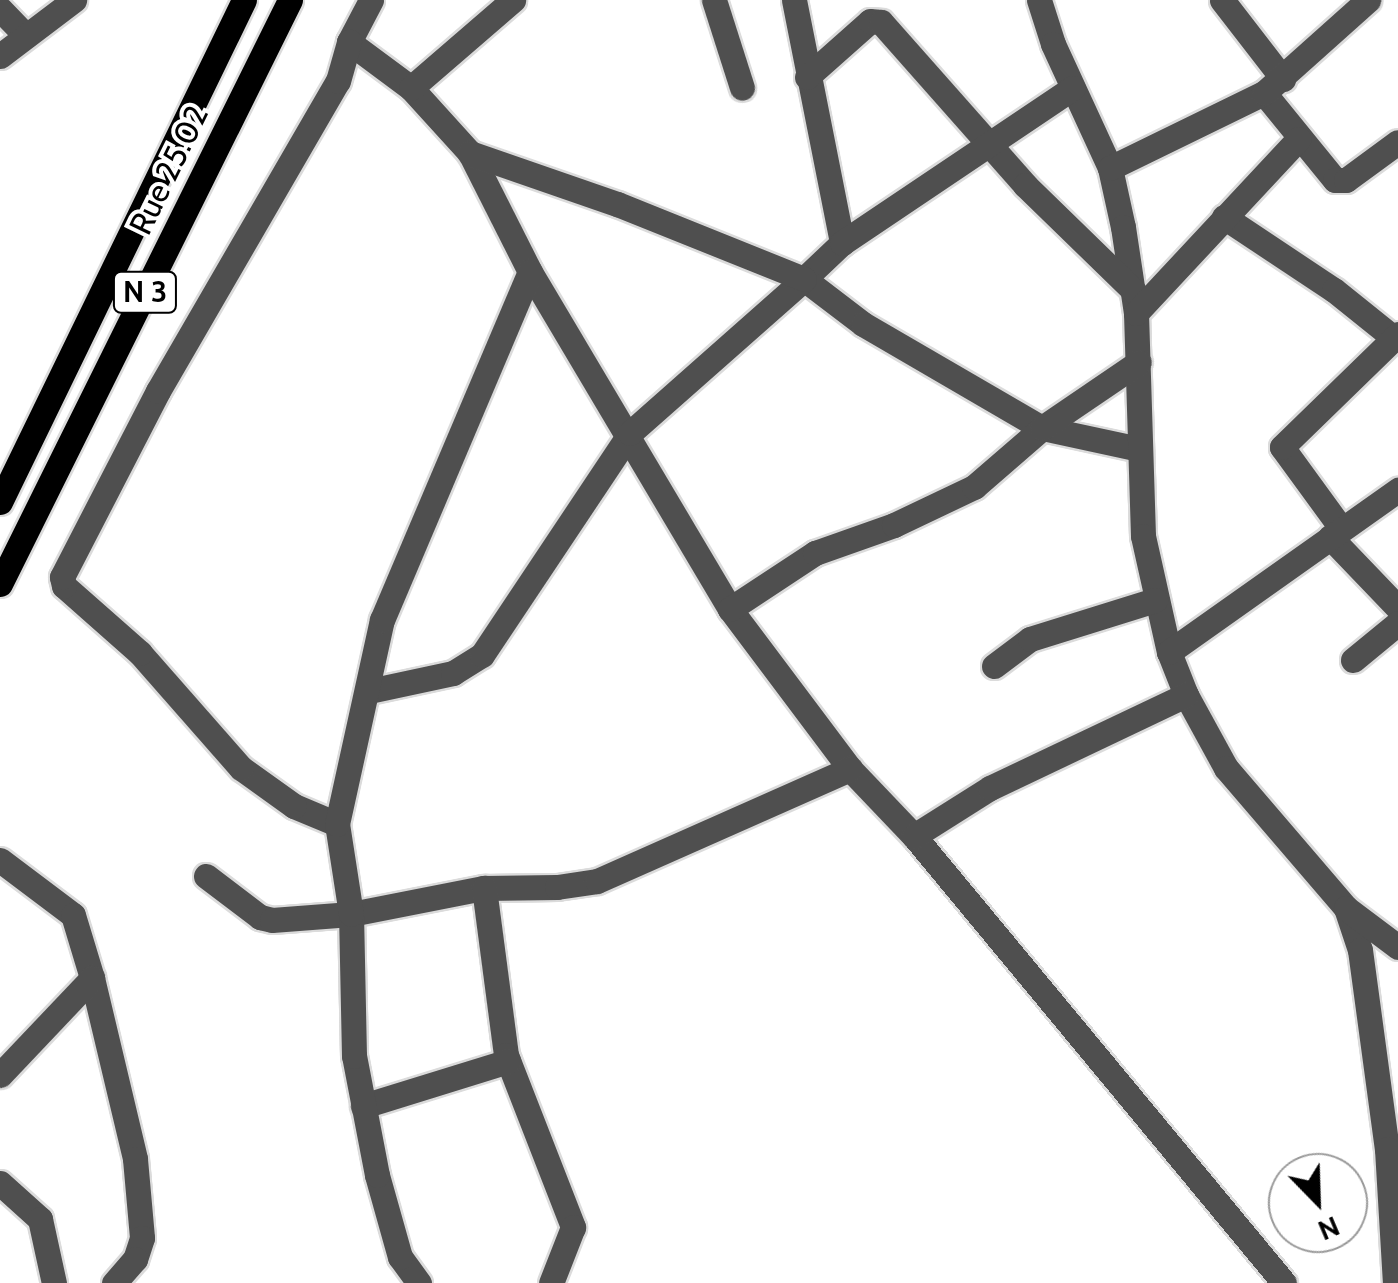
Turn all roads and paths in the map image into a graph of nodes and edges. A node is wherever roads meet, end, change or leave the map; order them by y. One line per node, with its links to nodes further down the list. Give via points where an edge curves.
1 (73, 0): 12 (street)
2 (244, 0): 36 (main road, N 3)
3 (290, 0): 38 (main road, Rue 25.02 / N 3)
4 (371, 0): 13 (street)
5 (513, 0): 17 (street)
6 (714, 0): 18 (street)
7 (794, 0): 15 (street)
8 (1039, 0): 19 (street)
9 (1222, 0): 16 (street)
10 (1368, 0): 16 (street)
11 (0, 8): 12 (street)
12 (24, 34): 14 (street)
13 (349, 42): 17 (street); 49 (street, via 338,81 158,391 62,577 173,688 241,768 294,806)
14 (0, 56)
15 (807, 77): 22 (street, via 878,20); 26 (street)
16 (1274, 86): 20 (street); 24 (street)
17 (410, 88): 23 (street)
18 (742, 88)
19 (1074, 88): 22 (street); 24 (street)
20 (1298, 138): 21 (street, via 1341,181); 25 (street)
21 (1398, 142)
22 (993, 144): 26 (street); 29 (street)
23 (470, 153): 27 (street); 28 (street, via 663,221)
24 (1110, 168): 29 (street)
25 (1224, 217): 29 (street); 30 (street)
26 (842, 242): 28 (street)
27 (530, 272): 33 (street); 46 (street, via 382,620)
28 (804, 280): 32 (street, via 863,324); 33 (street)
29 (1135, 302): 31 (street)
30 (1396, 336): 37 (street, via 1282,447)
31 (1139, 362): 32 (street); 34 (street)
32 (1042, 428): 34 (street); 41 (street, via 974,488 815,553)
33 (630, 433): 41 (street); 46 (street, via 482,654 454,673)
34 (1139, 449): 39 (street, via 1143,536)
35 (1398, 490): 37 (street)
36 (0, 502)
37 (1336, 532): 40 (street); 43 (street)
38 (0, 584)
39 (1155, 600): 43 (street); 45 (street, via 1030,639)
40 (1398, 608)
41 (730, 609): 48 (street)
42 (1398, 623): 44 (street)
43 (1169, 652): 47 (street)
44 (1353, 660)
45 (994, 666)
46 (368, 691): 49 (street)
47 (1186, 695): 50 (street, via 990,788); 54 (street, via 1226,768)
48 (850, 769): 50 (street); 53 (street, via 597,880)
49 (338, 824): 55 (street)
50 (914, 836): 67 (street)
51 (0, 860): 57 (street, via 73,915)
52 (206, 876): 55 (street, via 260,917)
53 (484, 888): 55 (street); 58 (street)
54 (1346, 908): 56 (street); 61 (street, via 1367,987)
55 (351, 914): 60 (street, via 354,1056)
56 (1398, 948)
57 (92, 978): 59 (street); 64 (street, via 135,1158 142,1238)
58 (508, 1061): 60 (street); 66 (street, via 573,1227)
59 (0, 1075)
60 (364, 1106): 65 (street, via 400,1257)
61 (1392, 1150): 68 (street)
62 (0, 1183): 63 (street, via 40,1220)
63 (54, 1283)
64 (114, 1283)
65 (419, 1283)
66 (551, 1283)
67 (1284, 1283)
68 (1395, 1283)

